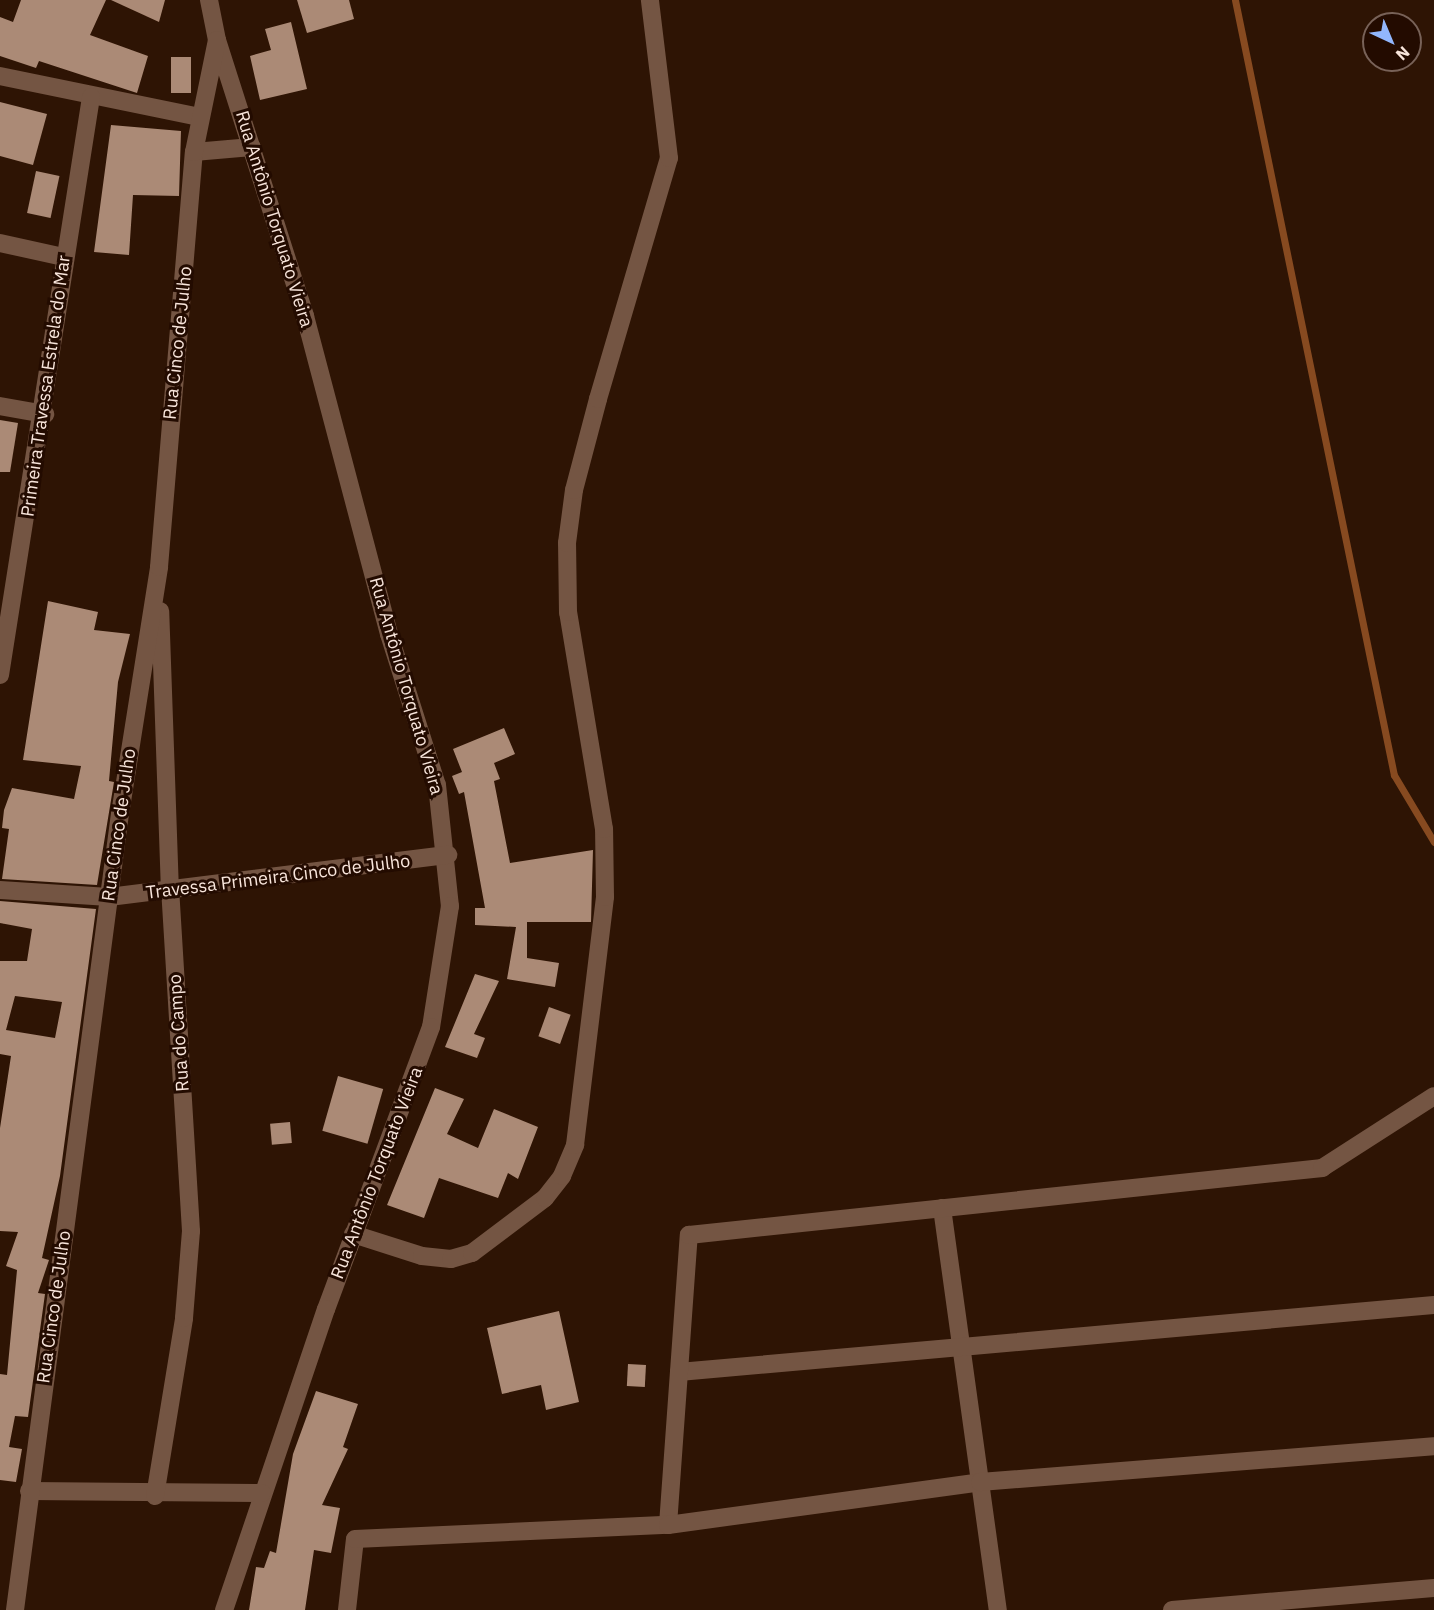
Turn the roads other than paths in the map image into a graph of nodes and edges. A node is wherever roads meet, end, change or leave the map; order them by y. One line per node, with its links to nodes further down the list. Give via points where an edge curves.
1 (209, 0): 3 (street, Rua Antônio Torquato Vieira)
2 (650, 0): 21 (street, via 669,158 598,399 574,490 567,543 568,612 604,829 605,897 575,1144 562,1176 545,1198 472,1253 451,1259 422,1256)
3 (217, 40): 6 (street, Rua Cinco de Julho); 7 (street, Rua Antônio Torquato Vieira)
4 (0, 76): 5 (street)
5 (91, 97): 6 (street); 10 (street, Primeira Travessa Estrela do Mar)
6 (199, 117): 8 (street, Rua Cinco de Julho)
7 (252, 147): 8 (street); 15 (street, Rua Antônio Torquato Vieira, via 305,316 389,634 437,786)
8 (194, 152): 13 (street, Rua Cinco de Julho)
9 (0, 243): 10 (street)
10 (63, 257): 12 (street, Primeira Travessa Estrela do Mar)
11 (0, 406): 12 (street)
12 (45, 414): 14 (street, Primeira Travessa Estrela do Mar)
13 (159, 567): 17 (street, Rua do Campo); 18 (street, Rua Cinco de Julho)
14 (0, 675)
15 (448, 855): 17 (street, Travessa Primeira Cinco de Julho); 21 (street, Rua Antônio Torquato Vieira, via 447,946 431,1027)
16 (0, 890): 18 (street, Travessa Primeira Cinco de Julho)
17 (170, 892): 18 (street, Travessa Primeira Cinco de Julho); 29 (street, Rua do Campo, via 191,1231 184,1318)
18 (109, 897): 27 (street, Rua Cinco de Julho)
19 (1434, 1096): 20 (street, via 1322,1168)
20 (942, 1208): 23 (street); 24 (street, via 689,1235)
21 (353, 1234): 28 (street, Rua Antônio Torquato Vieira)
22 (1434, 1305): 23 (street)
23 (961, 1347): 24 (street); 26 (street)
24 (679, 1372): 30 (street)
25 (1434, 1446): 26 (street)
26 (980, 1482): 30 (street); 35 (street)
27 (29, 1491): 29 (street); 32 (street, Rua Cinco de Julho)
28 (262, 1493): 29 (street); 33 (street, Rua Antônio Torquato Vieira)
29 (154, 1496)
30 (668, 1525): 34 (street, via 355,1539)
31 (1434, 1588): 36 (street)
32 (15, 1610)
33 (224, 1610)
34 (347, 1610)
35 (998, 1610)
36 (1172, 1610)

